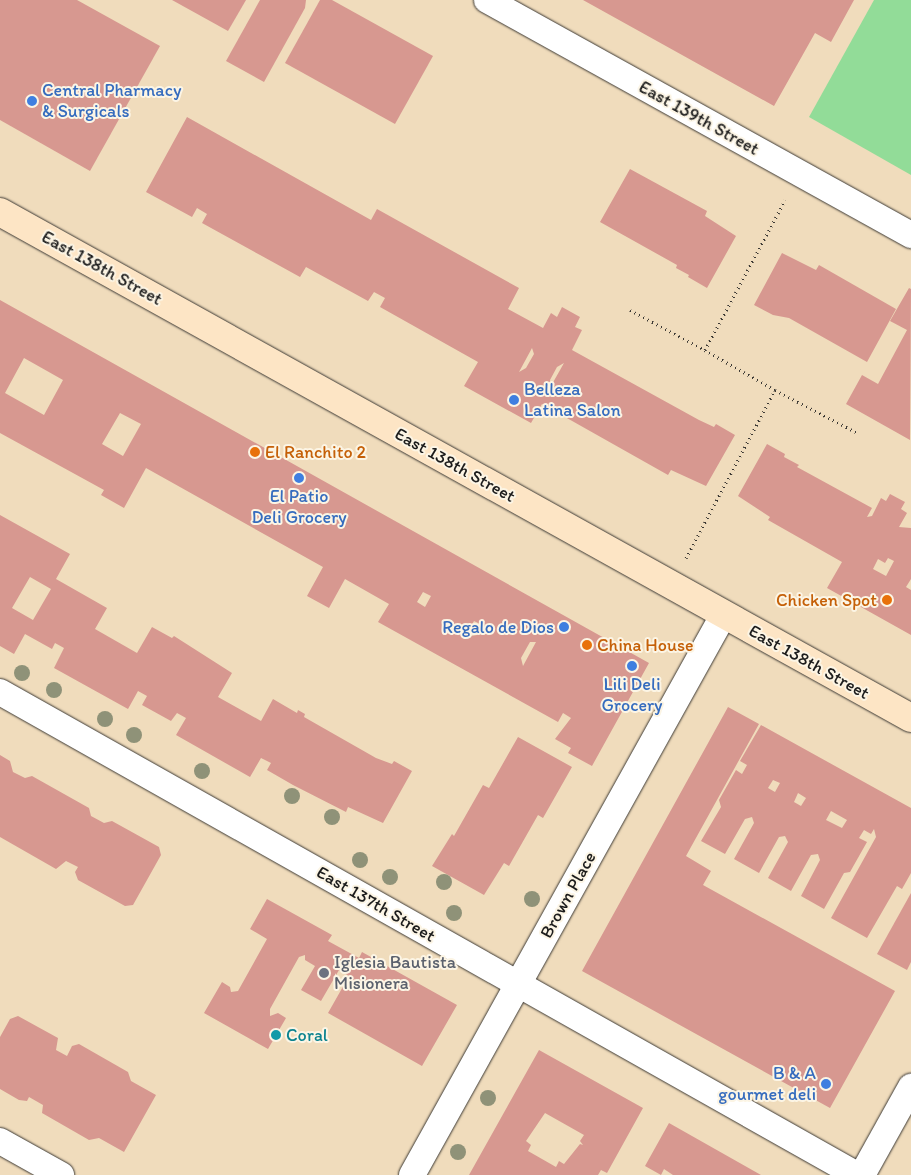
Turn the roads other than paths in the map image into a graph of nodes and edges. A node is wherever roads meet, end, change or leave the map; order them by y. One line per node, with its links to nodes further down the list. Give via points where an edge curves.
1 (487, 0): 3 (street, East 139th Street)
2 (0, 212): 4 (main road, East 138th Street)
3 (911, 235)
4 (724, 614): 6 (main road, East 138th Street); 7 (street, Brown Place)
5 (0, 692): 7 (street, East 137th Street)
6 (911, 718)
7 (518, 984): 11 (street, Brown Place); 12 (street, East 137th Street)
8 (911, 1087): 13 (street)
9 (0, 1141): 10 (street)
10 (61, 1175)
11 (412, 1175)
12 (857, 1175)
13 (862, 1175)

